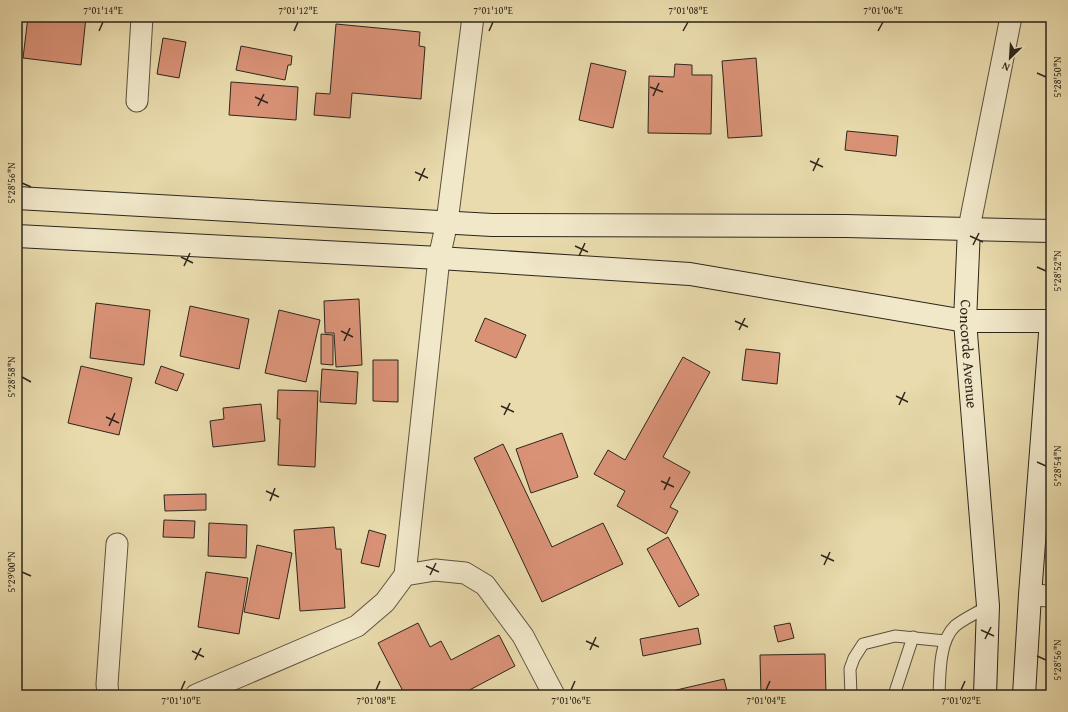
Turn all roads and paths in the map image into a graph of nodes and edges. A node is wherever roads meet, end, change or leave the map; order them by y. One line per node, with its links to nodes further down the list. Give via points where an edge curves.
1 (142, 17): 4 (street)
2 (473, 17): 6 (street)
3 (1011, 17): 7 (street, Concorde Avenue)
4 (137, 101)
5 (17, 198): 6 (street)
6 (447, 222): 7 (street, via 507,225); 10 (street)
7 (969, 228): 8 (street); 11 (street, Concorde Avenue)
8 (1051, 230)
9 (17, 236): 10 (street)
10 (439, 258): 11 (street, via 690,274); 14 (street)
11 (966, 321): 12 (street); 17 (street, Concorde Avenue)
12 (1051, 321): 15 (street)
13 (117, 544): 20 (street)
14 (405, 575): 21 (street, via 386,602 357,626); 22 (street, via 435,570 465,574 484,585 522,636)
15 (1030, 595): 16 (street); 27 (street)
16 (1051, 596)
17 (988, 606): 19 (lane, via 955,626); 26 (street, Concorde Avenue)
18 (913, 637): 19 (lane); 23 (lane, via 895,636 862,644 850,669); 24 (lane)
19 (945, 641): 25 (lane, via 940,667)
20 (108, 695)
21 (196, 695)
22 (554, 695)
23 (851, 695)
24 (894, 695)
25 (939, 695)
26 (985, 695)
27 (1024, 695)

